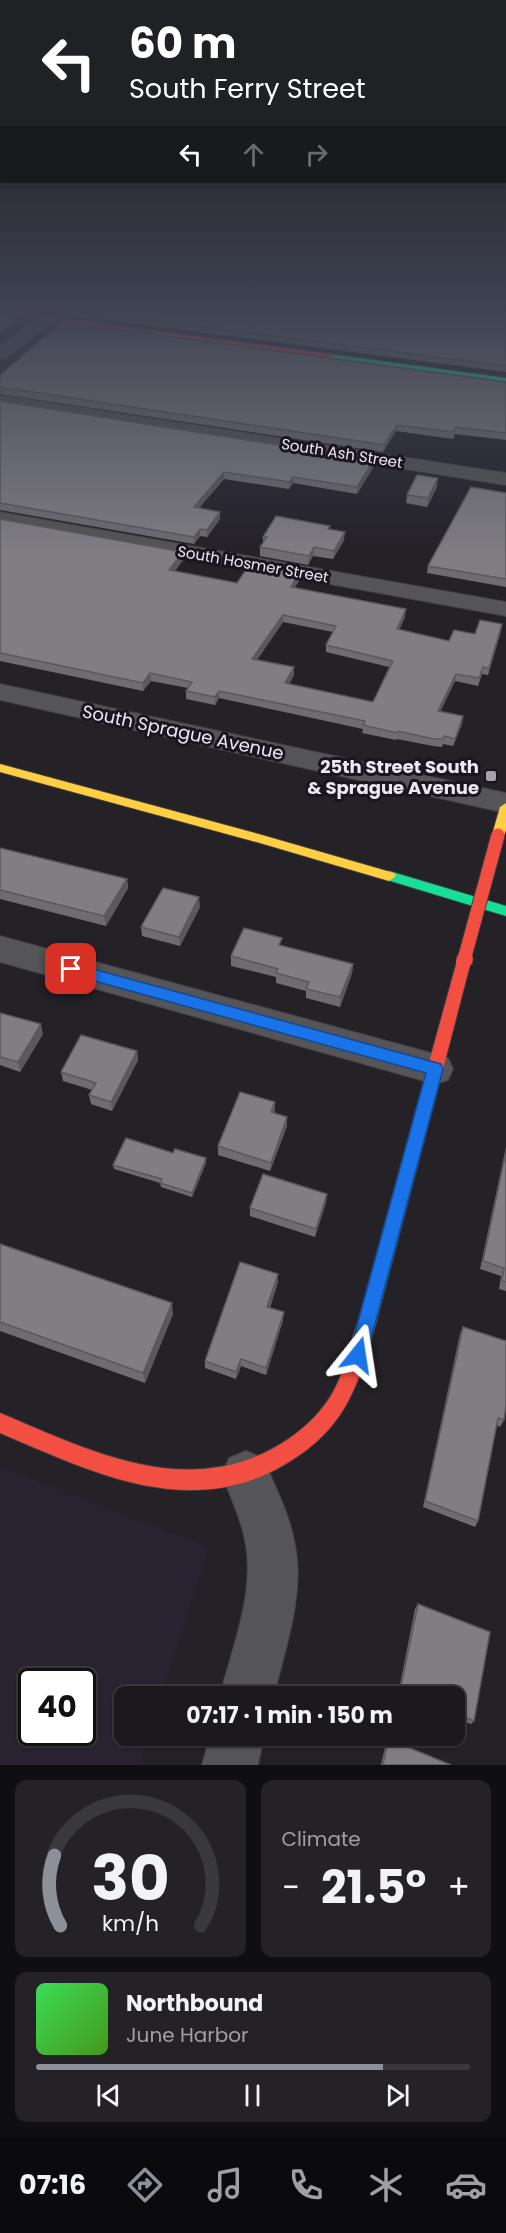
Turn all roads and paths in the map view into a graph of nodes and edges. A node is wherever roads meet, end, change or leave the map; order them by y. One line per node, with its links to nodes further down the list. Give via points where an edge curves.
1 (0, 400): 2 (street, South Ash Street)
2 (506, 479)
3 (0, 518): 4 (street, South Hosmer Street)
4 (506, 609)
5 (0, 692): 7 (street, South Sprague Avenue)
6 (0, 768): 8 (main road)
7 (506, 805): 12 (main road, bridge)
8 (400, 878): 9 (main road); 10 (main road)
9 (494, 892)
10 (506, 910)
11 (0, 949): 12 (street)
12 (435, 1069): 14 (main road, via 358,1355 341,1401 328,1421 303,1443)
13 (0, 1423): 14 (main road, via 143,1476 216,1482)
14 (246, 1475): 15 (street, via 269,1537 272,1560 271,1584)
15 (249, 1686)
16 (235, 1746): 17 (street)
17 (230, 1765)

